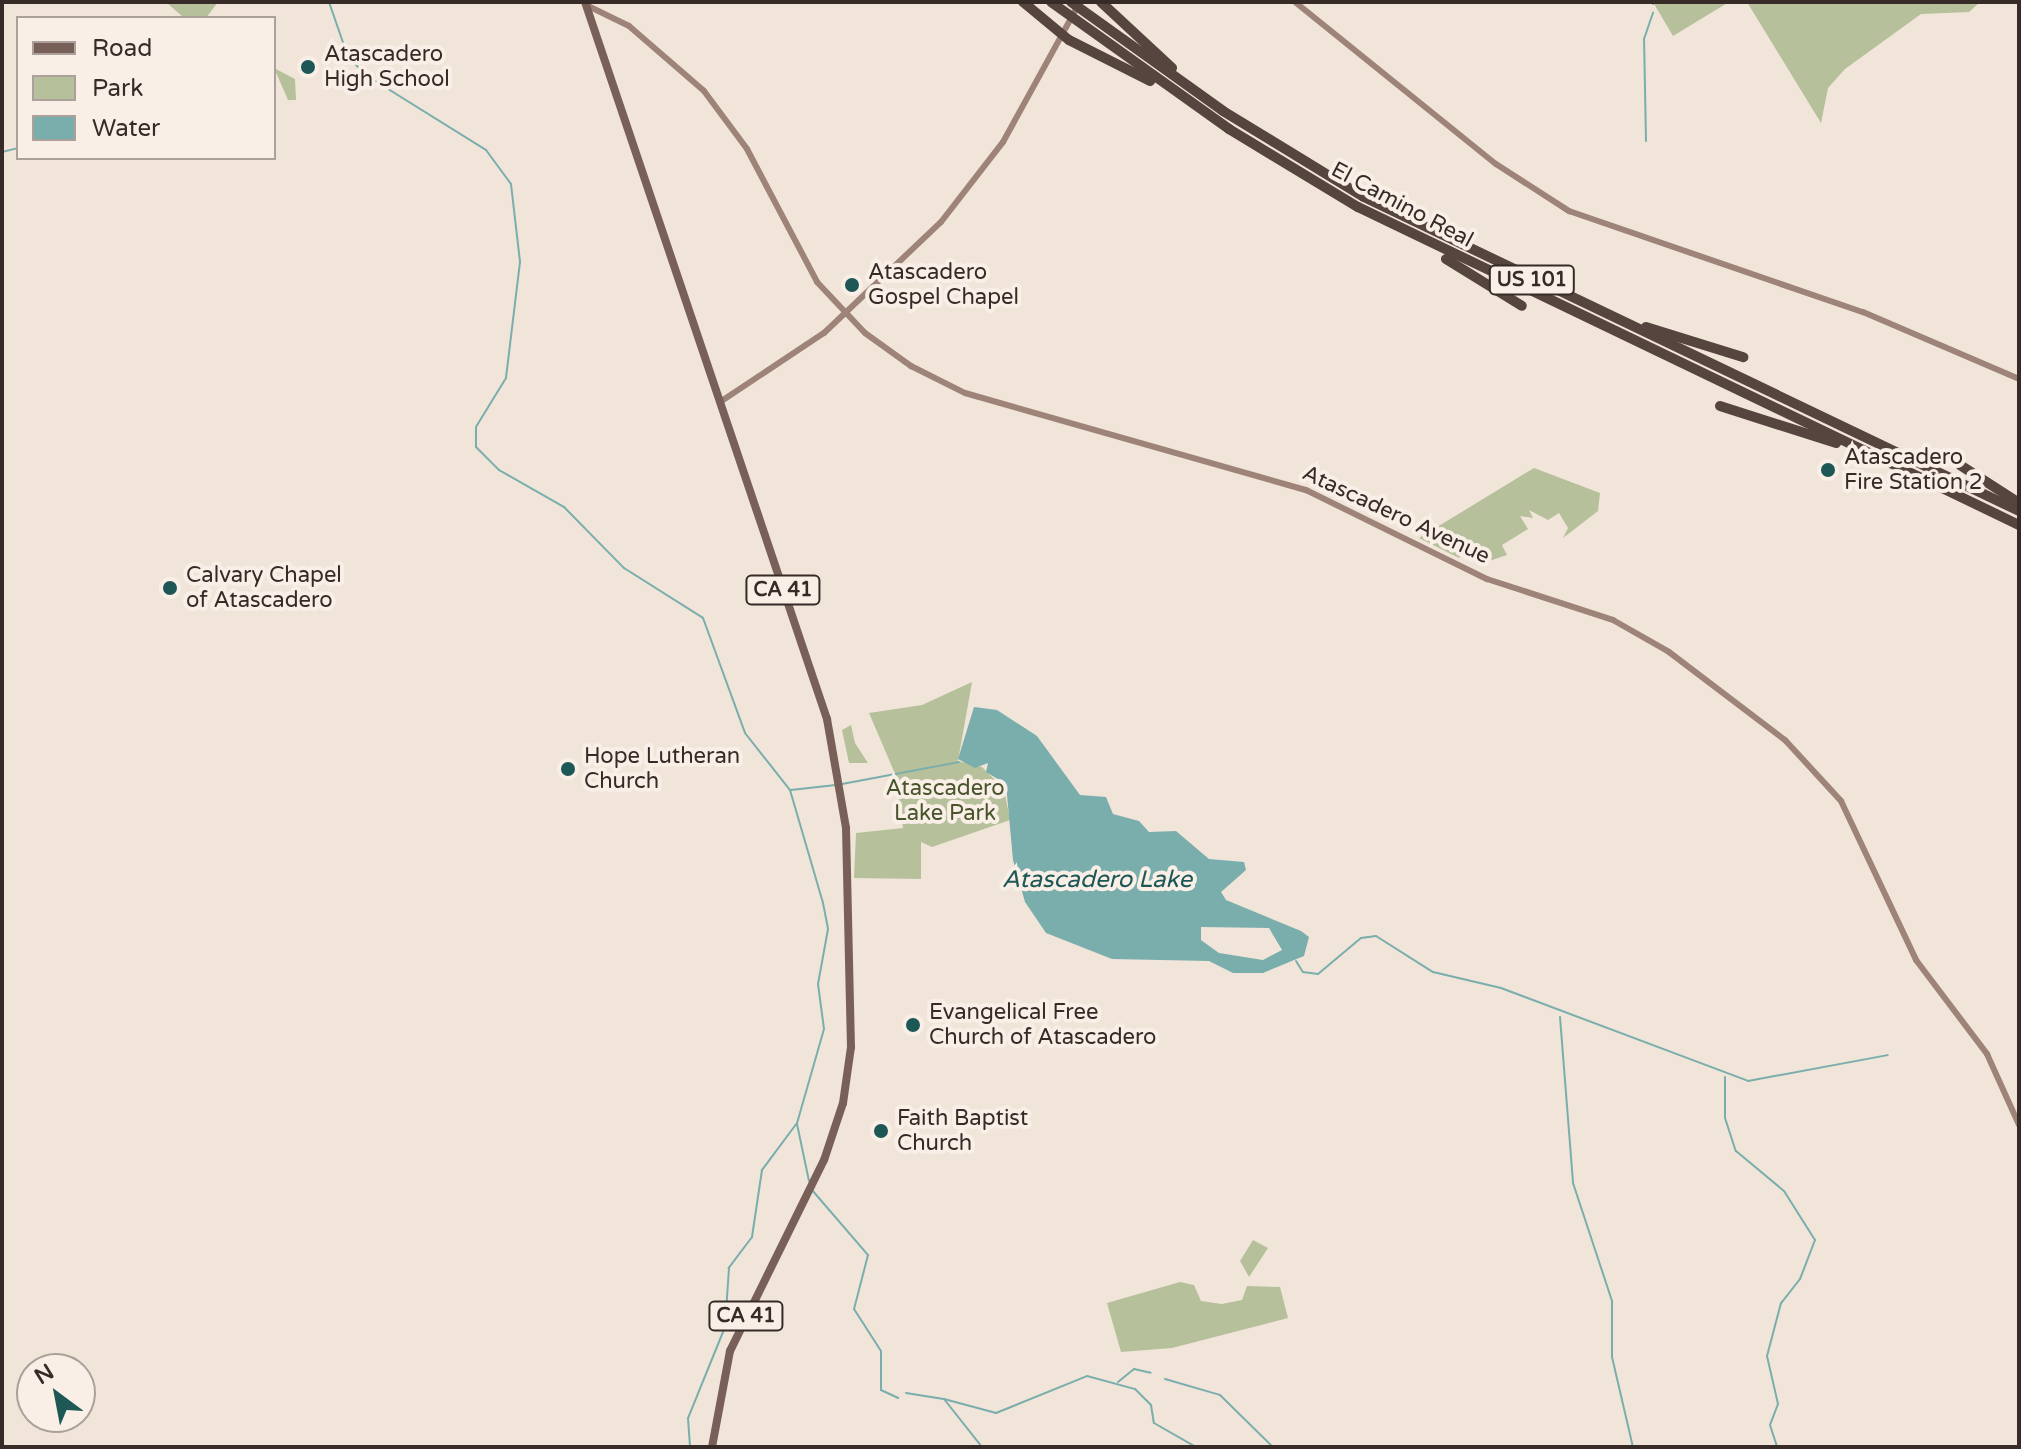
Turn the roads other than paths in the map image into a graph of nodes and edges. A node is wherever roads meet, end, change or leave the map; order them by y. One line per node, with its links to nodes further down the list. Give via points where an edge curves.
1 (1023, 2): 8 (highway)
2 (1051, 2): 9 (highway, El Camino Real / US 101)
3 (1071, 2): 10 (highway, El Camino Real / US 101)
4 (1080, 2): 8 (main road)
5 (1101, 2): 10 (highway)
6 (1295, 2): 16 (main road, via 1505,171 1569,211 1863,312)
7 (586, 3): 14 (main road, Atascadero Avenue, via 638,33 704,91 747,149 801,258); 17 (main road, CA 41 / CA 41)
8 (1064, 31): 9 (highway); 14 (main road, via 972,184)
9 (1172, 91): 11 (highway, El Camino Real / US 101)
10 (1223, 111): 12 (highway, El Camino Real / US 101, via 1364,197)
11 (1404, 232): 13 (highway); 19 (highway, El Camino Real / US 101)
12 (1572, 298): 15 (highway); 22 (highway, El Camino Real / US 101)
13 (1522, 306)
14 (846, 315): 17 (main road); 24 (main road, Atascadero Avenue, via 887,351 965,393 1306,490 1477,574 1613,620 1669,652 1785,740 1833,789 1916,960 1987,1054)
15 (1743, 357)
16 (2019, 379)
17 (720, 402): 25 (main road, CA 41 / CA 41, via 837,758 851,1031 835,1132 730,1351)
18 (1720, 406): 19 (highway)
19 (1861, 450): 23 (highway, El Camino Real / US 101)
20 (1960, 465): 21 (highway)
21 (2019, 503)
22 (2019, 511)
23 (2019, 525)
24 (2019, 1125)
25 (712, 1447)

